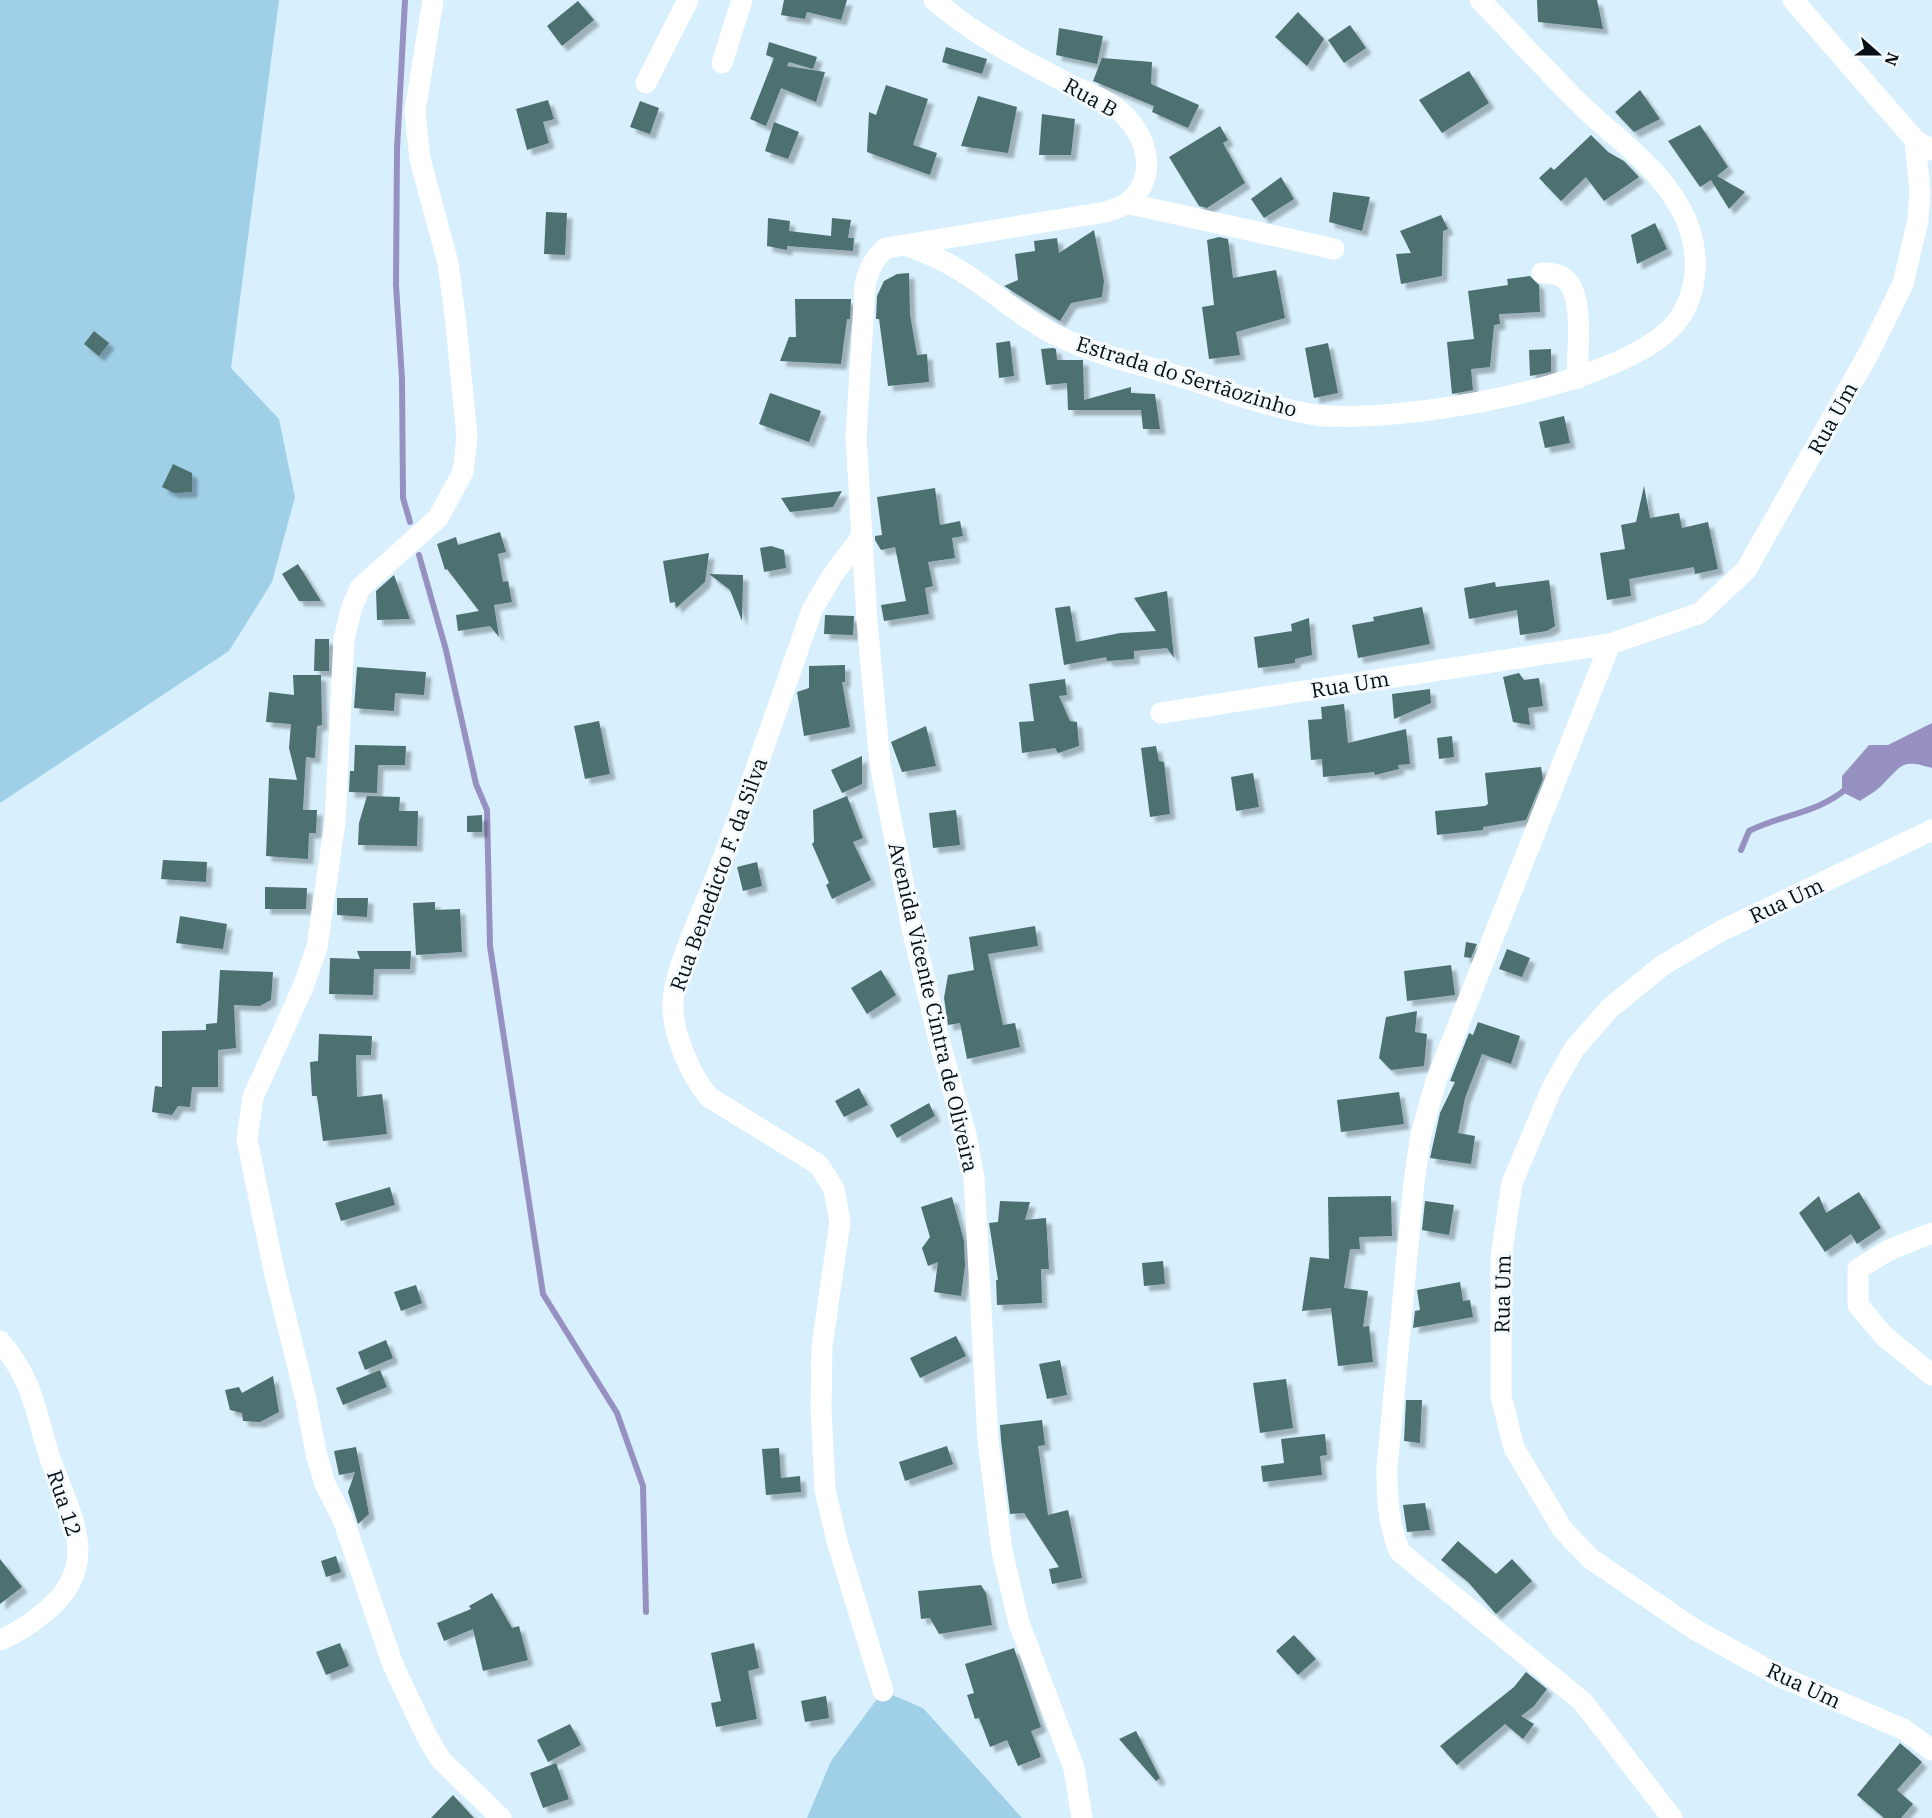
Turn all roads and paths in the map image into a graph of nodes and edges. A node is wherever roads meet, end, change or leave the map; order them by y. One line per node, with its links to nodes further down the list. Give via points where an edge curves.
1 (433, 0): 25 (street, via 415,111 420,159 448,263 467,437 463,472 438,518 360,588 351,610 344,639 335,822 317,947 253,1097 247,1139 325,1484 343,1519 393,1665 426,1735 441,1760)
2 (688, 0): 8 (street)
3 (742, 0): 7 (street)
4 (934, 0): 10 (street, Rua B, via 954,18 992,41 1120,110 1145,142 1148,158 1138,189)
5 (1480, 0): 14 (street, Estrada do Sertãozinho, via 1581,105 1644,161 1668,190 1686,221 1694,245 1696,274 1684,311 1671,327 1634,354)
6 (1793, 0): 9 (street)
7 (722, 63)
8 (646, 84)
9 (1923, 145): 16 (street, Rua Um, via 1918,220 1903,284 1870,351 1746,570 1700,613)
10 (1126, 204): 11 (street, via 1106,212); 12 (street)
11 (905, 244): 14 (street, Estrada do Sertãozinho, via 966,275 1060,337 1100,353 1315,415 1416,411); 15 (street, Avenida Vicente Cintra de Oliveira, via 886,248 876,257 865,285 856,437)
12 (1334, 249)
13 (1542, 273): 14 (street, via 1559,275 1572,288 1578,321)
14 (1577, 380)
15 (862, 536): 23 (street, Rua Benedicto F. da Silva, via 812,610 679,972 673,1001 674,1021 697,1083 709,1097 819,1165 834,1189 840,1222 822,1346 825,1490); 26 (street, Avenida Vicente Cintra de Oliveira, via 880,763 912,928 974,1178 988,1441 1002,1551 1019,1623 1074,1768)
16 (1610, 644): 17 (street, Rua Um); 27 (street, via 1436,1081 1421,1134 1413,1182 1387,1468 1387,1511 1400,1552 1583,1702)
17 (1161, 713)
18 (1932, 830): 24 (street, Rua Um, via 1721,931 1663,965 1610,1008 1574,1049 1552,1088 1512,1183 1501,1257 1501,1396 1514,1448 1563,1530 1591,1559 1694,1629 1779,1676 1903,1729)
19 (1932, 1233): 21 (street, via 1889,1250 1858,1269 1858,1305 1884,1336)
20 (0, 1341): 22 (street, Rua 12, via 28,1381 75,1523 79,1549 76,1572 62,1598 31,1624)
21 (1932, 1374)
22 (0, 1640)
23 (883, 1691)
24 (1932, 1750)
25 (501, 1818)
26 (1082, 1818)
27 (1672, 1818)

